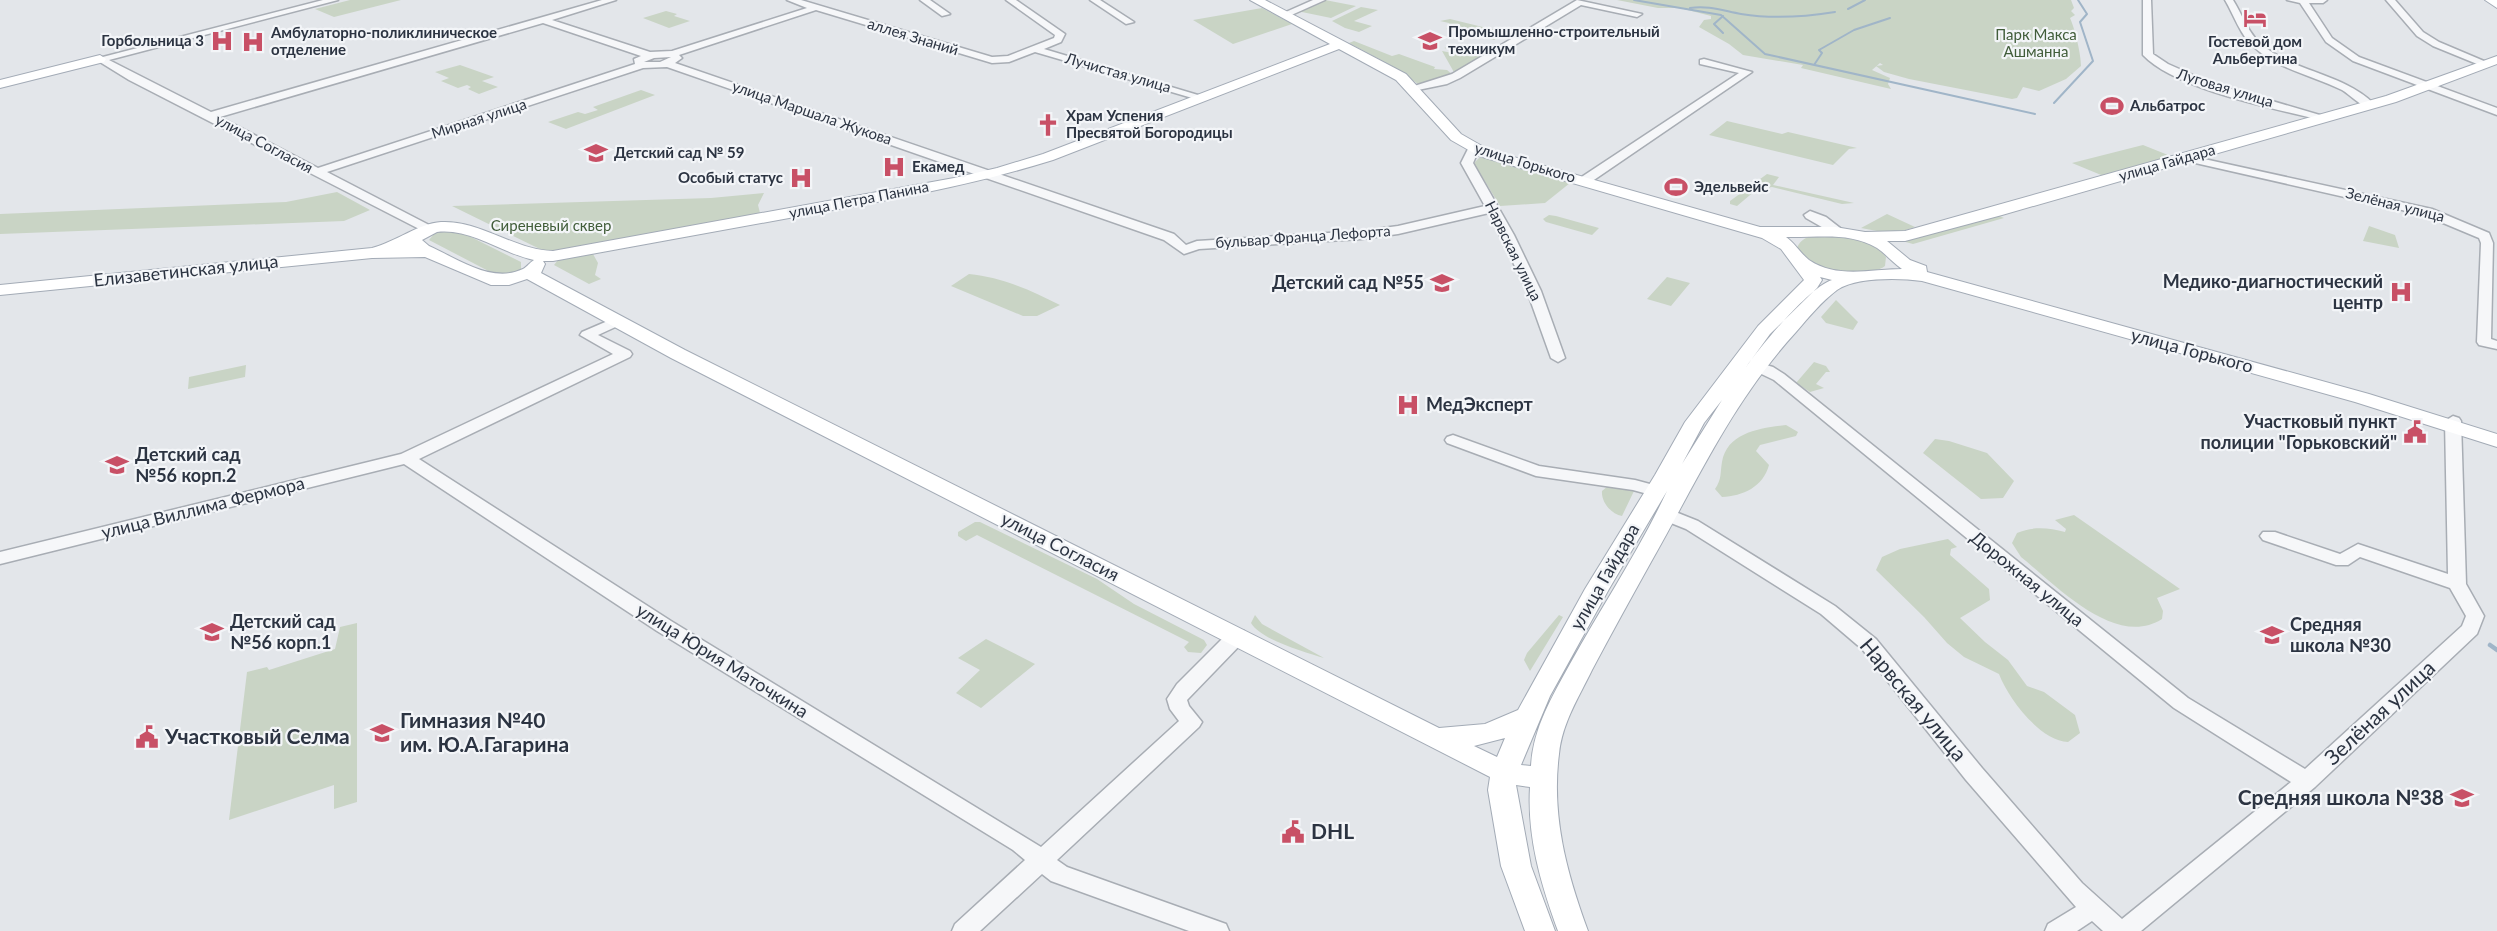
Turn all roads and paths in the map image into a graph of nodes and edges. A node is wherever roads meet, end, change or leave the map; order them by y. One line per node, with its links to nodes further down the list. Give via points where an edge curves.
1 (334, 0): 24 (street)
2 (612, 0): 20 (street)
3 (791, 0): 16 (street, аллея Знаний)
4 (924, 0): 17 (street)
5 (1010, 0): 23 (street, аллея Знаний, via 1060,34 1058,40)
6 (1094, 0): 21 (street)
7 (1256, 0): 19 (main road, улица Горького)
8 (1321, 0): 19 (street)
9 (2147, 0): 36 (street, Луговая улица, via 2148,55 2174,74)
10 (2229, 0): 33 (street, via 2257,45 2358,93)
11 (2323, 0): 14 (street)
12 (2390, 0): 28 (street, via 2420,34 2436,44)
13 (2491, 0): 15 (main road)
14 (2297, 1): 30 (street, via 2330,40 2356,59)
15 (2497, 5)
16 (815, 8): 23 (street, аллея Знаний, via 992,60 1009,59); 25 (street)
17 (945, 14)
18 (1637, 14): 31 (street, via 1580,2 1452,78)
19 (1284, 15): 22 (main road, улица Горького)
20 (543, 20): 26 (street); 35 (street)
21 (1128, 22)
22 (1342, 44): 31 (main road, улица Горького, via 1401,76); 32 (main road, улица Петра Панина)
23 (1034, 49): 32 (street, Лучистая улица)
24 (100, 59): 29 (main road); 35 (street, улица Согласия)
25 (671, 59): 26 (street, via 654,66); 40 (street, улица Маршала Жукова)
26 (645, 60): 39 (street, Мирная улица)
27 (1704, 62): 41 (street, via 1747,72)
28 (2492, 62): 30 (main road, улица Гайдара)
29 (0, 84)
30 (2427, 86): 33 (main road, улица Гайдара); 34 (street)
31 (1413, 88): 37 (main road, улица Горького, via 1450,133)
32 (1203, 98): 40 (main road, улица Петра Панина, via 1042,159)
33 (2369, 105): 36 (main road, улица Гайдара)
34 (2497, 112)
35 (210, 116): 39 (street, улица Согласия)
36 (2325, 118): 38 (main road, улица Гайдара)
37 (1473, 148): 41 (main road, улица Горького); 42 (street, Нарвская улица, via 1467,163)
38 (2186, 158): 47 (main road, улица Гайдара); 59 (street, Зелёная улица, via 2428,212 2484,236)
39 (317, 172): 45 (street, улица Согласия)
40 (989, 174): 49 (street, улица Маршала Жукова, via 1169,237); 54 (main road, улица Петра Панина)
41 (1584, 181): 44 (main road, улица Горького)
42 (1494, 208): 49 (street, бульвар Франца Лефорта, via 1398,230 1197,245); 60 (street, Нарвская улица, via 1534,291)
43 (1817, 220): 44 (main road, улица Горького, via 1778,232); 46 (main road, улица Горького, via 1838,231); 48 (main road, улица Горького, via 1795,237)
44 (1733, 223): 48 (main road, улица Горького, via 1765,234)
45 (420, 233): 50 (main road, улица Согласия, via 418,244); 51 (main road, Елизаветинская улица); 54 (main road, улица Согласия, via 461,228)
46 (1860, 235): 47 (main road, улица Гайдара); 52 (main road, улица Горького, via 1876,241)
47 (1905, 236): 52 (main road, via 1894,243)
48 (1788, 248): 53 (main road, улица Горького)
49 (1184, 250)
50 (427, 252): 51 (main road, Елизаветинская улица); 54 (main road, улица Согласия, via 491,280 509,280)
51 (372, 253): 57 (main road, Елизаветинская улица)
52 (1894, 256): 55 (main road, via 1893,270); 62 (main road, улица Горького, via 1915,269 2327,380)
53 (1803, 264): 56 (main road, улица Горького, via 1823,273); 67 (main road, улица Гайдара, via 1811,274 1811,284 1736,364 1695,422)
54 (532, 265): 58 (main road, улица Согласия)
55 (1885, 274): 56 (main road, улица Горького); 62 (main road, улица Горького, via 1929,278)
56 (1854, 278): 61 (main road, улица Гайдара, via 1824,292)
57 (0, 290)
58 (617, 321): 66 (street, via 587,335 625,354); 72 (main road, улица Согласия)
59 (2490, 343)
60 (1558, 358)
61 (1756, 366): 68 (main road, улица Гайдара, via 1692,465); 77 (street, Дорожная улица, via 1779,377 2181,703)
62 (2452, 424): 63 (main road, улица Горького); 65 (main road, улица Горького); 71 (street)
63 (2497, 434)
64 (1453, 440): 67 (street, via 1536,471 1626,483)
65 (2497, 441)
66 (406, 458): 70 (street, улица Виллима Фермора); 78 (street, улица Юрия Маточкина, via 664,626)
67 (1655, 491): 73 (main road, улица Гайдара)
68 (1667, 515): 76 (main road, улица Гайдара, via 1559,709 1549,734); 79 (street, Нарвская улица, via 1692,525 1789,585 1869,644 1974,774)
69 (2269, 536): 71 (street, via 2342,561 2358,550)
70 (0, 558)
71 (2457, 584): 77 (street, Зелёная улица, via 2474,611 2470,629)
72 (1237, 636): 74 (main road, улица Согласия); 78 (street, via 1177,699 1192,722)
73 (1528, 716): 74 (main road, via 1489,735); 75 (main road, улица Гайдара)
74 (1438, 738): 75 (main road, улица Согласия)
75 (1503, 772): 76 (main road, улица Согласия); 82 (main road, улица Гайдара, via 1502,790 1516,866)
76 (1542, 779): 83 (main road, улица Гайдара, via 1547,846 1555,882)
77 (2307, 781): 86 (street, Зелёная улица)
78 (1041, 859): 80 (street); 81 (street, улица Юрия Маточкина, via 1059,874)
79 (2092, 909): 84 (street); 85 (street, Нарвская улица)
80 (964, 931)
81 (1217, 931)
82 (1540, 931)
83 (1574, 931)
84 (2057, 931)
85 (2119, 931)
86 (2124, 931)

